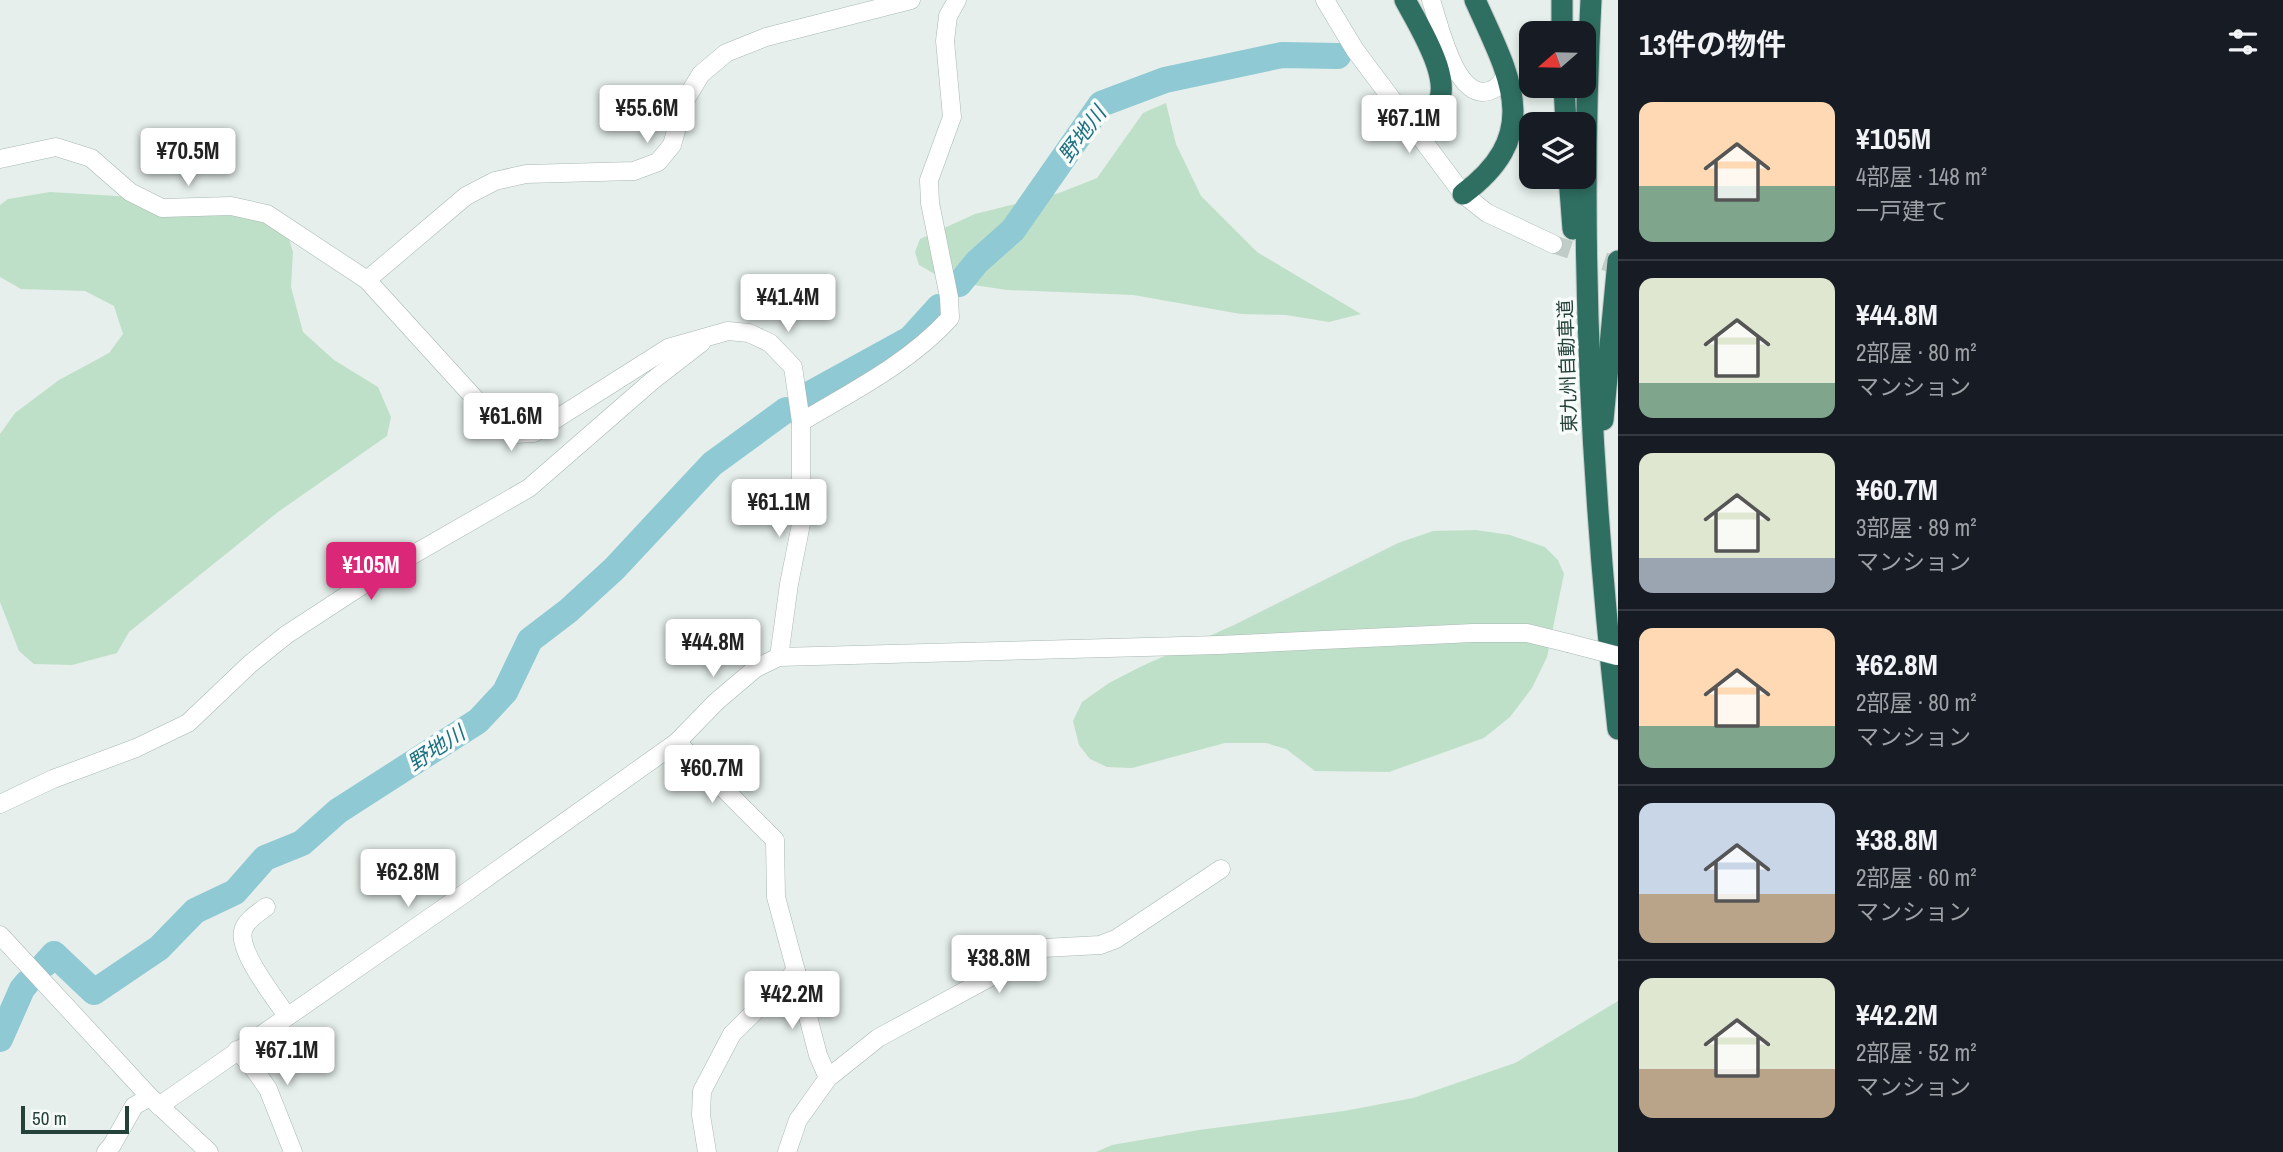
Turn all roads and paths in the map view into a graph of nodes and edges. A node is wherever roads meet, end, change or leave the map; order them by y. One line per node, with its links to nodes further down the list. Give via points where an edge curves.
1 (911, 0): 17 (street, via 766,37 726,52 701,74 684,102 672,145 658,162 634,172 526,174 495,181 466,196)
2 (957, 0): 20 (street, via 948,16 945,41 952,117 929,180 950,318 901,362)
3 (1325, 0): 11 (street)
4 (1405, 0): 11 (highway, via 1432,53 1442,85 1436,106 1428,112 1408,114)
5 (1432, 0): 10 (street, via 1464,83 1472,90 1489,91 1503,81)
6 (1475, 0): 10 (highway)
7 (1562, 0): 9 (highway)
8 (1591, 0): 19 (highway, 東九州自動車道, via 1586,212)
9 (1562, 21)
10 (1506, 71): 14 (highway, via 1513,97 1507,144 1483,179)
11 (1398, 109): 14 (street)
12 (0, 159): 17 (street, via 56,148 91,158 130,192 162,208 231,206 267,214)
13 (1570, 189): 19 (highway, via 1578,307)
14 (1463, 194): 15 (street, via 1487,213)
15 (1553, 244)
16 (1618, 261): 21 (highway, via 1601,443)
17 (367, 280): 18 (street, via 499,425 516,434 534,433 668,348)
18 (706, 339): 20 (street, via 728,331 749,333 770,343 793,367); 25 (street, via 529,488 381,573 286,635 188,723)
19 (1590, 387): 21 (highway, 東九州自動車道, via 1596,501)
20 (801, 422): 22 (street, via 801,524)
21 (1613, 648): 22 (street, bridge, via 1527,634 1473,633); 23 (highway, 東九州自動車道)
22 (779, 657): 24 (street, via 756,668)
23 (1618, 729)
24 (677, 741): 29 (street, via 775,840 776,897); 30 (street)
25 (0, 804)
26 (1221, 869): 32 (street, via 1116,939 1100,945 1044,948 878,1038)
27 (266, 907): 30 (street, via 243,930 243,942)
28 (0, 935): 33 (street)
29 (796, 971): 32 (street); 37 (street, via 732,1034 702,1091)
30 (286, 1016): 31 (street)
31 (237, 1050): 33 (street); 36 (street, via 268,1089)
32 (828, 1078): 38 (street, via 798,1120)
33 (154, 1102): 34 (street, via 134,1106); 35 (street)
34 (106, 1152)
35 (209, 1152)
36 (293, 1152)
37 (707, 1152)
38 (787, 1152)

